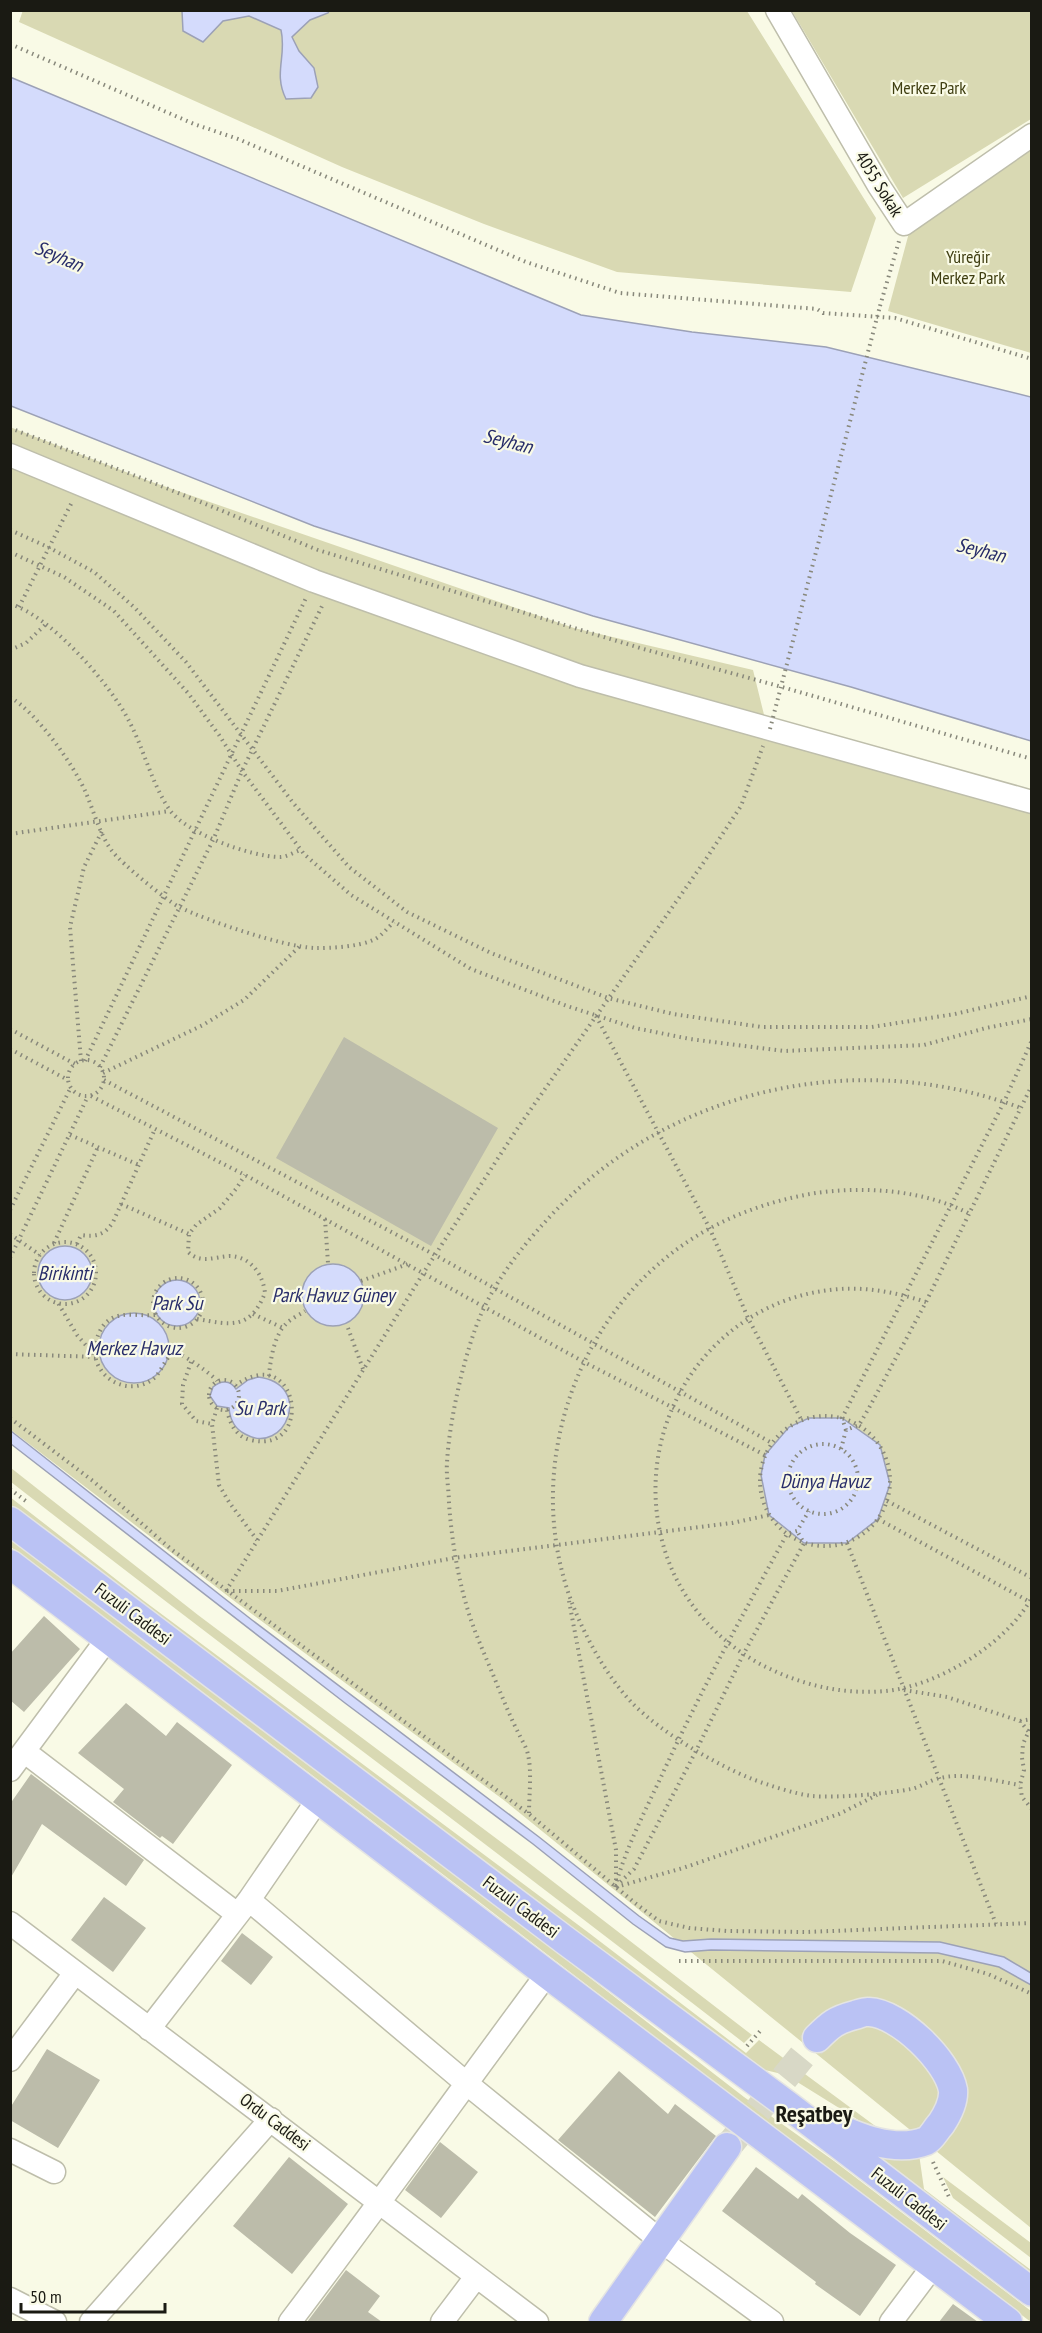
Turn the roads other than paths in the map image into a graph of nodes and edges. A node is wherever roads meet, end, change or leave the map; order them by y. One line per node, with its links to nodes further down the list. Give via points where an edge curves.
1 (777, 10): 2 (street, 4055 Sokak, via 904,224)
2 (1032, 135)
3 (10, 455): 4 (street, via 323,584 580,676)
4 (1032, 802)
5 (10, 1521): 18 (main road, Fuzuli Caddesi)
6 (10, 1563): 7 (main road, Fuzuli Caddesi)
7 (108, 1638): 8 (street); 9 (main road, Fuzuli Caddesi)
8 (16, 1759): 10 (street)
9 (319, 1798): 10 (street); 13 (main road, Fuzuli Caddesi)
10 (243, 1907): 14 (street); 17 (street)
11 (10, 1923): 12 (street, Ordu Caddesi)
12 (75, 1973): 14 (street, Ordu Caddesi); 16 (street)
13 (547, 1974): 17 (street); 20 (main road, Fuzuli Caddesi)
14 (149, 2029): 19 (street, Ordu Caddesi)
15 (817, 2038): 18 (main road, via 835,2020 869,2012 909,2030 944,2068 953,2091 948,2113 928,2140 886,2144 851,2134)
16 (10, 2060)
17 (466, 2083): 24 (street); 25 (street)
18 (790, 2107): 28 (main road, Fuzuli Caddesi)
19 (271, 2119): 24 (street, Ordu Caddesi); 31 (street)
20 (765, 2139): 25 (main road, via 734,2153 693,2211); 26 (main road, Fuzuli Caddesi)
21 (727, 2147): 25 (main road)
22 (10, 2150): 23 (street)
23 (54, 2172)
24 (381, 2202): 27 (street, Ordu Caddesi); 32 (street)
25 (666, 2233): 35 (main road); 36 (street)
26 (933, 2266): 37 (street); 38 (main road, Fuzuli Caddesi)
27 (477, 2277): 33 (street); 34 (street, Ordu Caddesi)
28 (1032, 2292)
29 (10, 2299): 30 (street)
30 (54, 2322)
31 (91, 2322)
32 (290, 2322)
33 (442, 2322)
34 (537, 2322)
35 (603, 2322)
36 (772, 2322)
37 (891, 2322)
38 (1008, 2322)

